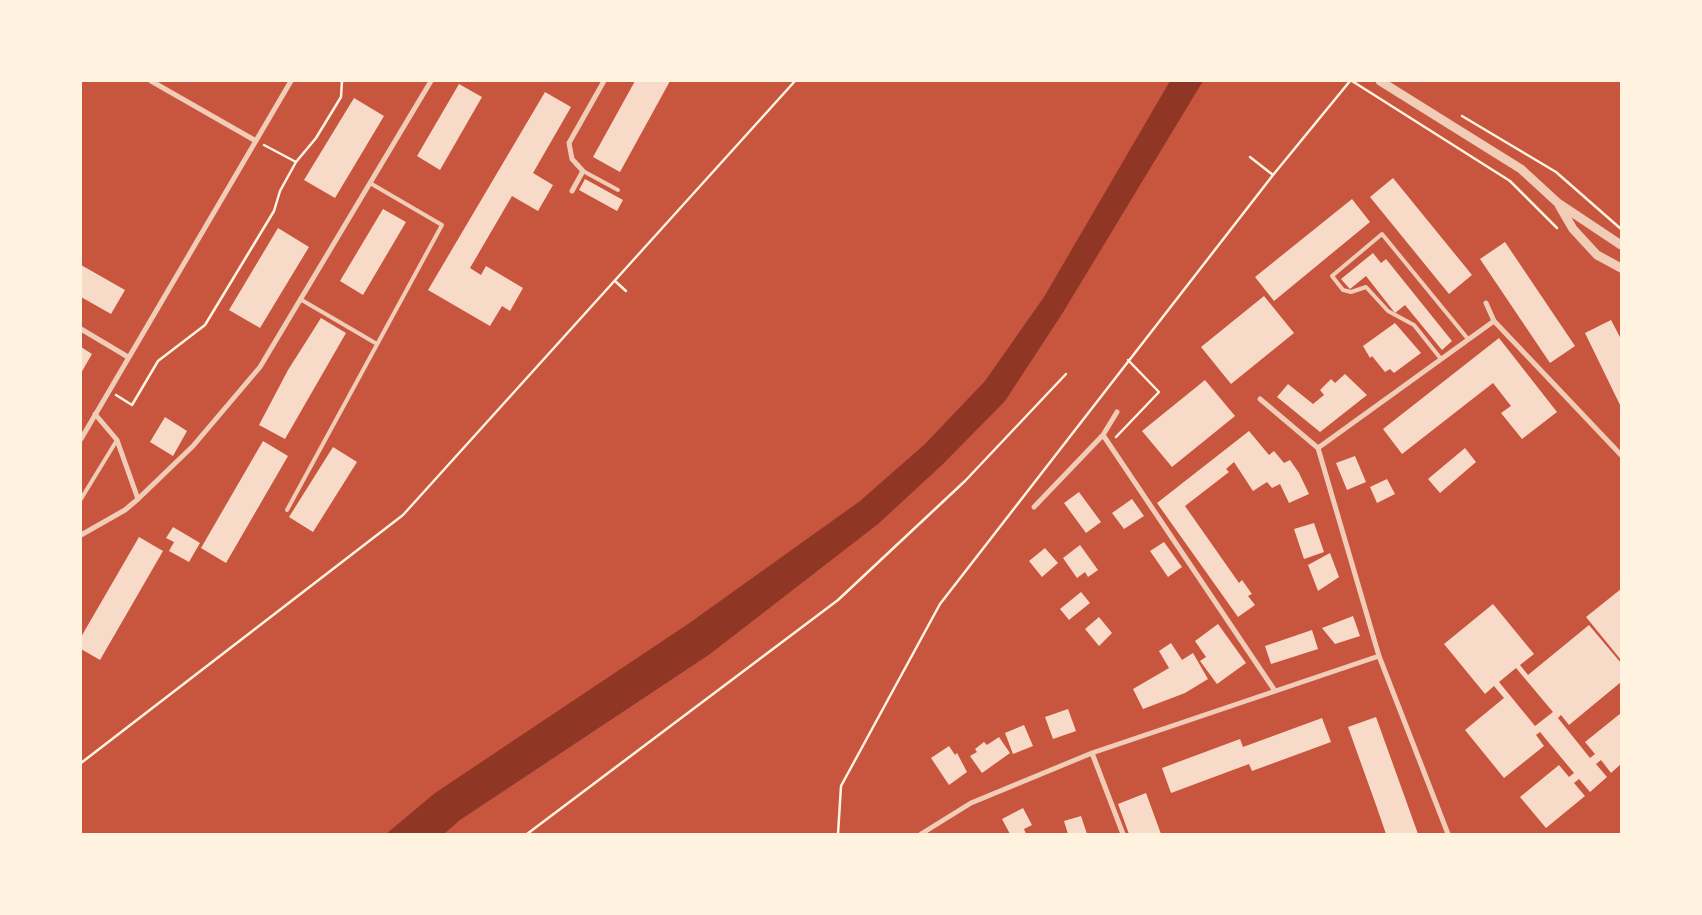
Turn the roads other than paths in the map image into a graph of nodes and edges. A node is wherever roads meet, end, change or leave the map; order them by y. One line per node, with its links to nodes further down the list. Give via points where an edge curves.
1 (151, 81): 6 (street)
2 (291, 81): 6 (street)
3 (431, 81): 8 (street)
4 (604, 81): 7 (street, via 568,143 572,158)
5 (1380, 81): 11 (street, via 1521,169)
6 (256, 141): 20 (street)
7 (584, 171): 9 (lane); 10 (street)
8 (370, 183): 14 (street); 19 (lane, via 442,224)
9 (618, 190)
10 (572, 191)
11 (1558, 203): 12 (street); 13 (street, via 1572,229 1604,260)
12 (1621, 245)
13 (1621, 268)
14 (300, 299): 19 (lane); 31 (street, via 260,367 240,392 193,446)
15 (1486, 303): 16 (street)
16 (1494, 321): 18 (street); 29 (street)
17 (81, 330): 20 (street)
18 (1468, 340): 21 (street); 21 (lane, via 1382,234 1332,276 1343,290 1351,292 1366,287 1388,311 1414,325)
19 (377, 344): 33 (lane)
20 (128, 357): 24 (street)
21 (1441, 359): 28 (street)
22 (1260, 399): 28 (street)
23 (1117, 412): 25 (street)
24 (95, 414): 26 (street); 27 (street)
25 (1103, 435): 32 (street); 36 (street)
26 (81, 439)
27 (117, 440): 30 (lane); 31 (street)
28 (1318, 448): 35 (street)
29 (1621, 455)
30 (81, 499)
31 (138, 499): 34 (street)
32 (1034, 507)
33 (286, 510)
34 (81, 535)
35 (1379, 656): 36 (street); 40 (street)
36 (1275, 691): 37 (street)
37 (1092, 753): 38 (street, via 971,803); 39 (street)
38 (921, 834)
39 (1123, 834)
40 (1448, 834)

